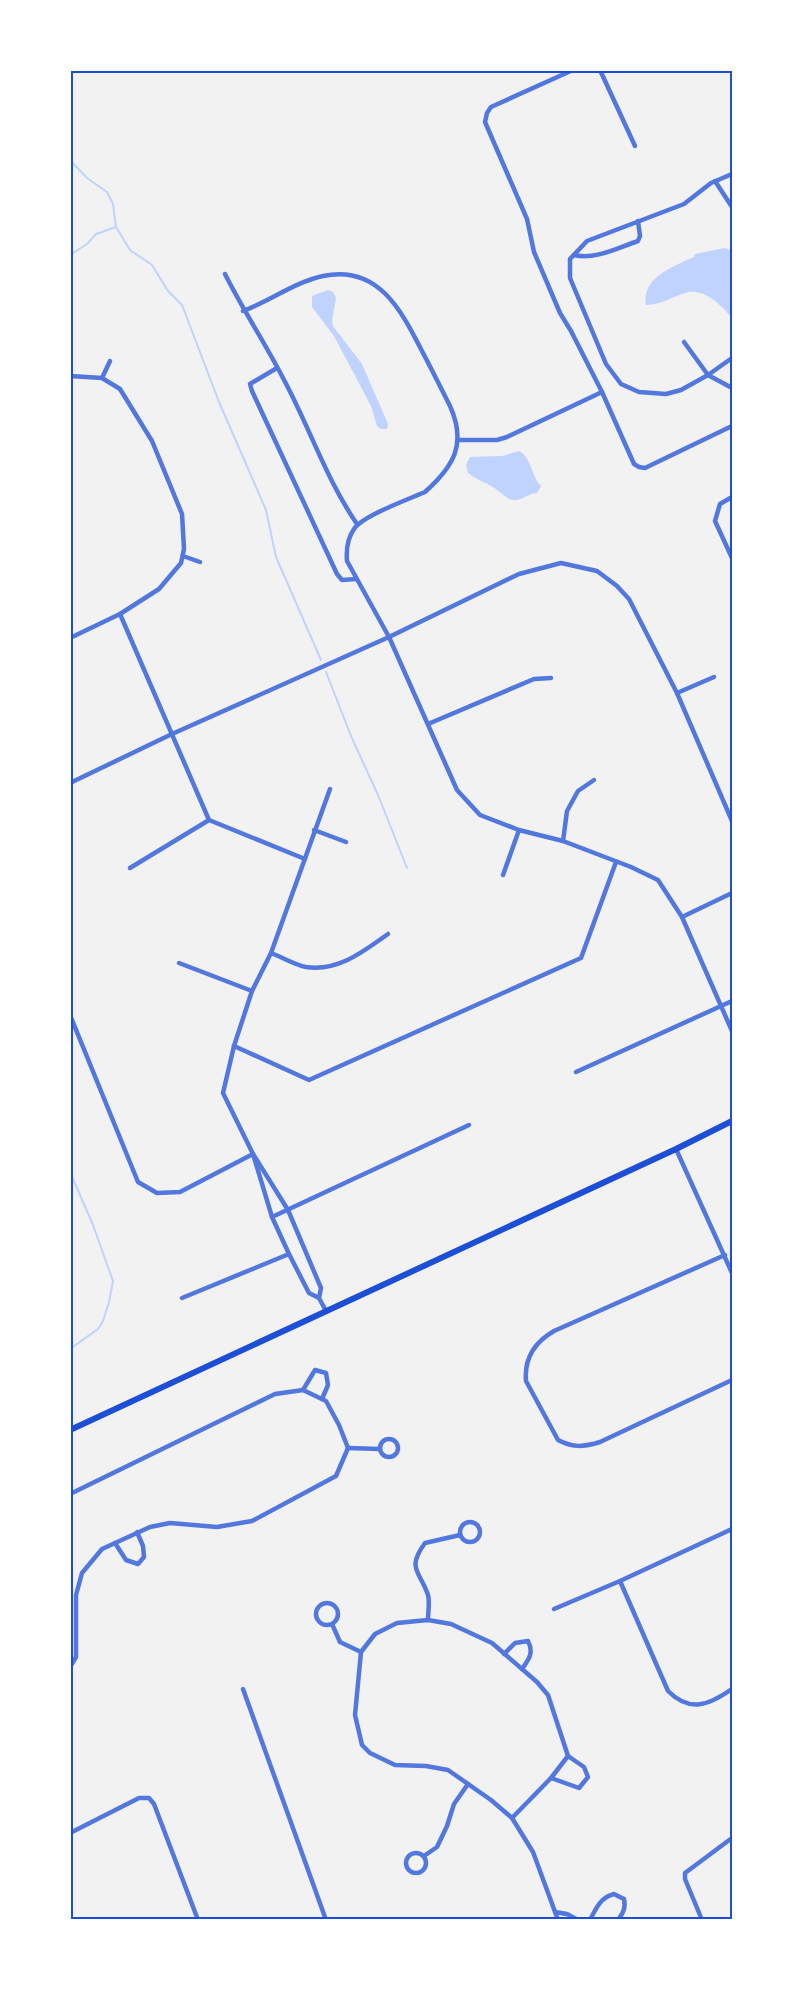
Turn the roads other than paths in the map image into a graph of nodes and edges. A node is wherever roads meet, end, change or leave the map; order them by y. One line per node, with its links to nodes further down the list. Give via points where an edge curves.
1 (573, 70): 19 (street, via 491,106 485,122 517,192 534,252 560,313)
2 (600, 70): 3 (street)
3 (635, 146)
4 (732, 174): 5 (street)
5 (715, 181): 6 (street); 7 (street, via 684,204)
6 (732, 207)
7 (638, 221): 8 (street, via 587,241); 8 (street, via 638,241 585,258)
8 (574, 255): 15 (street, via 570,259 570,278 606,364 621,384 639,392 666,394)
9 (225, 274): 10 (street)
10 (243, 311): 14 (street); 21 (street, via 321,276 340,273 381,289 404,315 456,419)
11 (684, 342): 15 (street)
12 (732, 358): 15 (street)
13 (110, 361): 17 (street)
14 (277, 368): 23 (street); 27 (street, via 250,384 252,391 337,574 342,580)
15 (708, 375): 18 (street)
16 (70, 376): 17 (street)
17 (102, 378): 24 (street, via 120,389 152,441 182,514)
18 (732, 388)
19 (602, 392): 20 (street, via 634,464 639,467 645,468); 21 (street, via 507,437)
20 (732, 426)
21 (459, 440): 23 (street, via 449,464 425,492)
22 (732, 497): 25 (street, via 720,504 715,521)
23 (357, 525): 27 (street, via 346,548 347,561)
24 (183, 556): 26 (street); 28 (street, via 159,589)
25 (732, 558)
26 (200, 562)
27 (356, 579): 29 (street)
28 (120, 614): 30 (street); 35 (street)
29 (389, 637): 33 (street, via 519,574 561,563 597,572 629,599); 34 (street); 35 (street)
30 (70, 638)
31 (714, 677): 33 (street)
32 (551, 678): 34 (street, via 534,679)
33 (677, 693): 40 (street)
34 (428, 724): 42 (street, via 457,790 480,815)
35 (172, 734): 37 (street); 39 (street)
36 (594, 780): 43 (street, via 578,790 567,811)
37 (70, 783)
38 (330, 789): 41 (street)
39 (209, 820): 45 (street); 47 (street)
40 (732, 821)
41 (314, 830): 44 (street); 45 (street)
42 (519, 830): 43 (street); 48 (street)
43 (563, 841): 46 (street)
44 (346, 842)
45 (305, 859): 52 (street)
46 (616, 862): 50 (street, via 658,880); 59 (street, via 581,958 309,1080)
47 (130, 868)
48 (503, 875)
49 (732, 893): 50 (street)
50 (682, 917): 56 (street)
51 (388, 934): 52 (street, via 362,953 334,966 306,967)
52 (271, 953): 54 (street)
53 (179, 963): 54 (street)
54 (252, 991): 59 (street)
55 (732, 1001): 56 (street)
56 (721, 1007): 58 (street); 60 (street)
57 (70, 1015): 64 (street, via 138,1182 157,1193 180,1192)
58 (732, 1031)
59 (234, 1046): 64 (street, via 223,1093)
60 (576, 1072)
61 (732, 1121): 63 (main road)
62 (469, 1125): 65 (street)
63 (676, 1149): 68 (street); 72 (main road)
64 (253, 1154): 65 (street); 66 (street)
65 (288, 1210): 66 (street); 71 (street, via 321,1288)
66 (273, 1217): 67 (street)
67 (290, 1254): 70 (street); 71 (street, via 309,1293)
68 (724, 1255): 69 (street); 73 (street, via 554,1331 534,1347 525,1370 526,1381 558,1440 578,1448 600,1442)
69 (732, 1273)
70 (182, 1298)
71 (319, 1298): 72 (street)
72 (326, 1311): 76 (main road)
73 (732, 1380)
74 (303, 1390): 75 (street); 75 (street, via 315,1370 326,1373 328,1385); 79 (street, via 274,1394)
75 (322, 1399): 77 (street)
76 (70, 1430)
77 (348, 1448): 78 (street); 81 (street, via 336,1476 252,1521 217,1527 170,1523)
78 (380, 1449)
79 (70, 1494)
80 (732, 1529): 84 (street)
81 (137, 1532): 83 (street); 83 (street, via 144,1557 138,1564 126,1560)
82 (460, 1535): 82 (street, via 474,1542 480,1537 480,1529 467,1522); 87 (street, via 425,1543 417,1554 415,1569 428,1597)
83 (115, 1543): 85 (street, via 102,1548 82,1573)
84 (620, 1581): 86 (street); 94 (street, via 668,1691 676,1699 701,1705)
85 (73, 1594): 91 (street, via 76,1657)
86 (554, 1609)
87 (428, 1620): 89 (street, via 397,1623 375,1634); 90 (street, via 470,1632)
88 (332, 1624): 88 (street, via 338,1618 337,1609 331,1603 322,1604 316,1610 316,1619 323,1625); 89 (street, via 340,1642)
89 (362, 1653): 97 (street, via 355,1715 362,1745 395,1765 448,1770)
90 (504, 1654): 92 (street); 92 (street, via 515,1642 528,1641 532,1649)
91 (70, 1667)
92 (522, 1669): 95 (street, via 548,1695)
93 (243, 1689): 104 (street)
94 (732, 1689)
95 (568, 1756): 96 (street); 96 (street, via 584,1767 588,1778 579,1788)
96 (551, 1778): 98 (street)
97 (468, 1784): 98 (street); 101 (street, via 454,1804 437,1847)
98 (512, 1818): 102 (street, via 533,1852)
99 (70, 1833): 103 (street, via 139,1798 149,1798)
100 (732, 1838): 109 (street, via 685,1873)
101 (424, 1856): 101 (street, via 409,1855 408,1870 416,1874 423,1871 427,1864)
102 (555, 1912): 105 (street); 106 (street)
103 (198, 1920)
104 (326, 1920)
105 (558, 1920)
106 (578, 1920)
107 (590, 1920): 108 (street, via 601,1901 614,1894 624,1899 625,1905)
108 (618, 1920)
109 (702, 1920)

